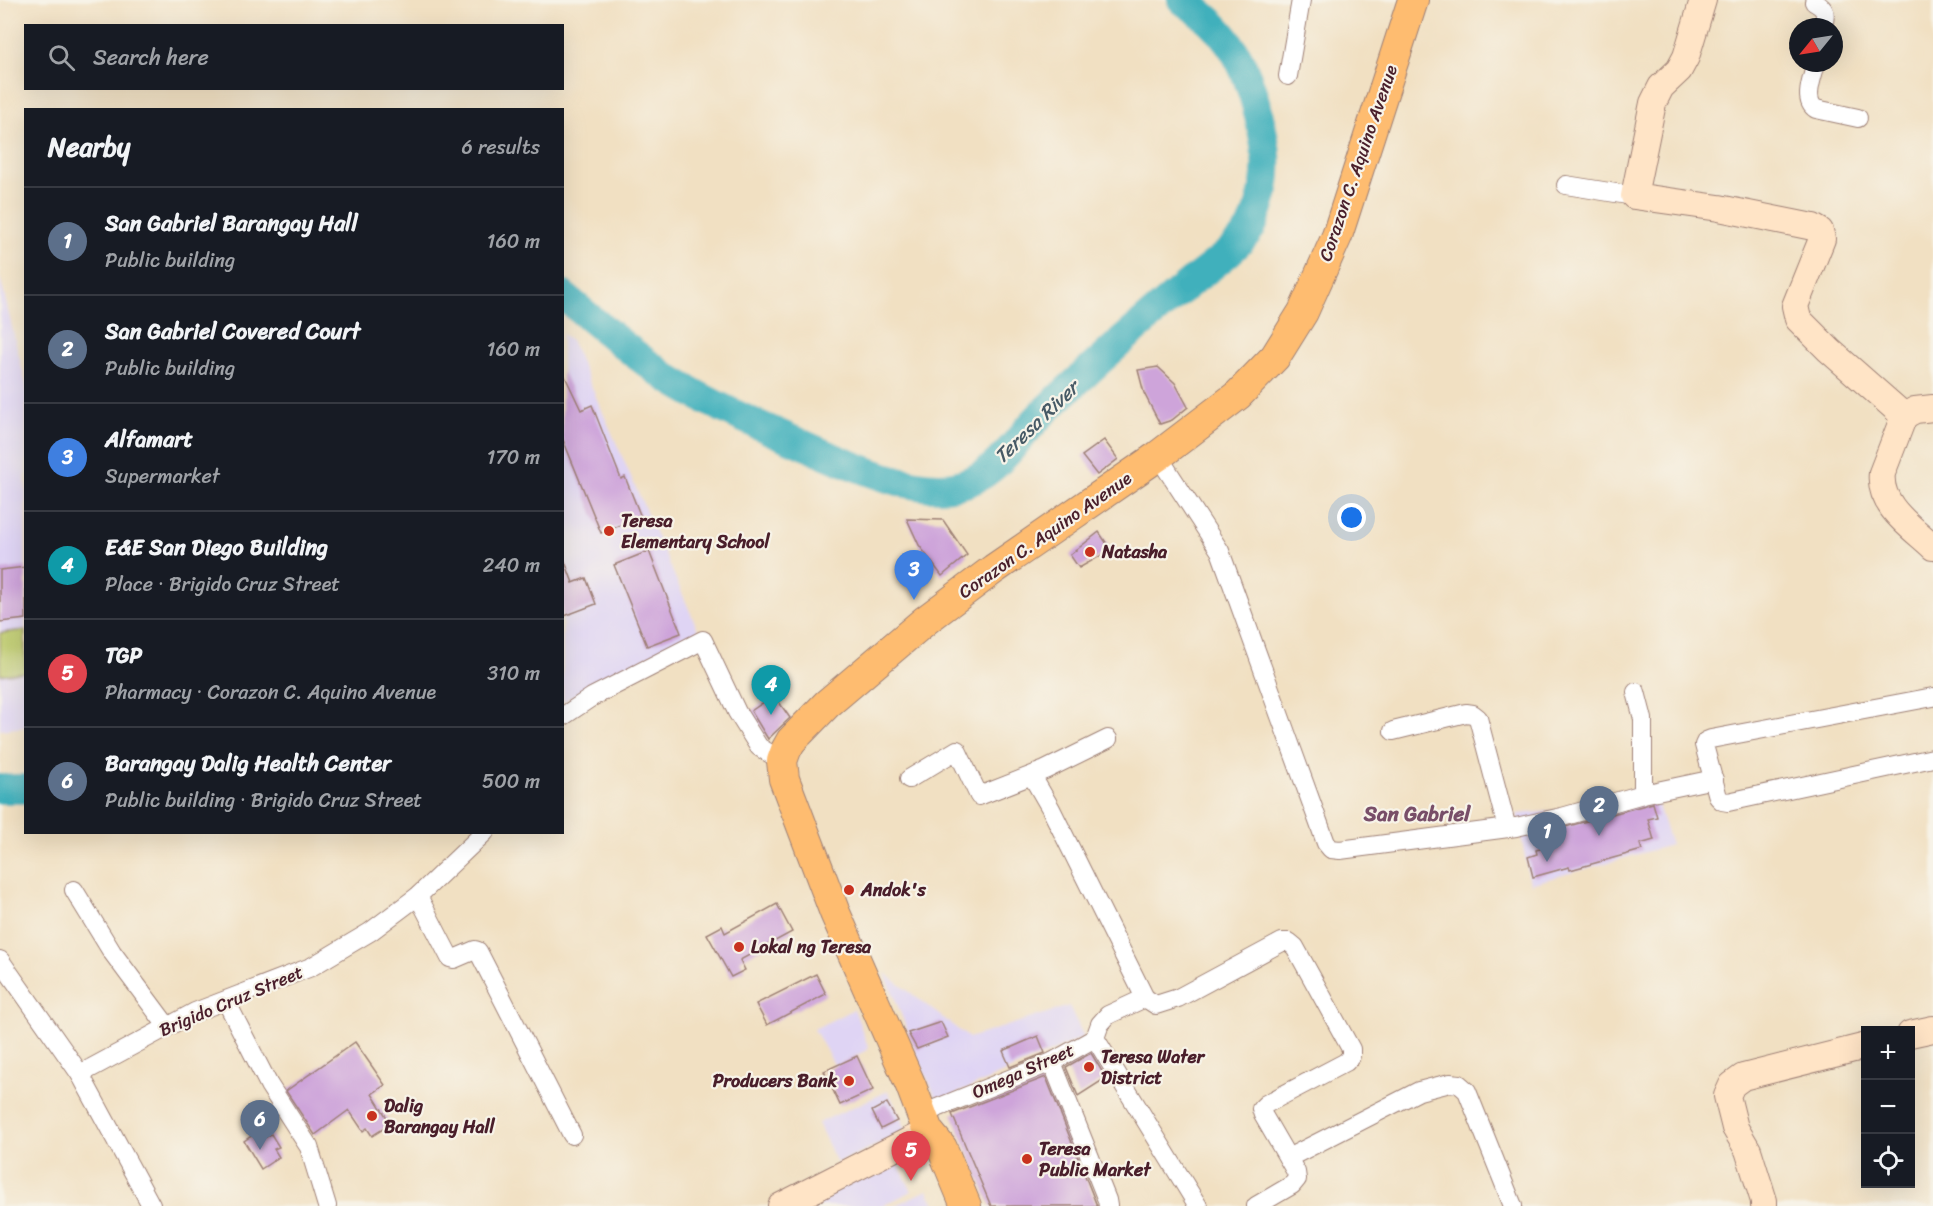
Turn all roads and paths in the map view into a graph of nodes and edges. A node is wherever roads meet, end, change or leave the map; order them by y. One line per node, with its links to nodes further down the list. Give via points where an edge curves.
1 (1301, 0): 7 (street)
2 (1413, 0): 13 (main road, Corazon C. Aquino Avenue, via 1337,236 1303,312 1275,357 1238,395)
3 (1703, 0): 10 (street, via 1686,57 1653,103)
4 (1812, 0): 5 (street, via 1823,7)
5 (1825, 18)
6 (1814, 72): 8 (street, via 1810,105)
7 (1288, 76)
8 (1858, 118)
9 (1566, 185): 10 (street)
10 (1634, 196): 12 (street, via 1719,208 1820,231 1822,239 1795,306 1798,319)
11 (1933, 408): 12 (street)
12 (1904, 416): 14 (street, via 1882,473 1883,494)
13 (1158, 456): 21 (main road, Corazon C. Aquino Avenue, via 926,620 827,704 791,741); 26 (street, via 1220,551 1331,849)
14 (1933, 547)
15 (1636, 692): 25 (street, via 1643,719)
16 (1933, 697): 24 (street, via 1706,741)
17 (564, 716): 21 (street, via 592,697 704,640 737,712 759,747)
18 (1393, 731): 26 (street, via 1466,713 1478,718)
19 (1108, 739): 22 (street)
20 (1933, 758): 24 (street, via 1728,802 1719,797)
21 (782, 761): 40 (main road, via 791,802)
22 (1032, 776): 23 (street, via 979,796 957,750); 31 (street)
23 (909, 779)
24 (1714, 780): 25 (street)
25 (1643, 794): 26 (street)
26 (1507, 828)
27 (484, 834): 29 (street, Brigido Cruz Street)
28 (74, 890): 33 (street, via 112,952)
29 (418, 896): 32 (street, Brigido Cruz Street, via 370,932 311,967); 41 (street, via 450,958 478,951)
30 (0, 960): 39 (street)
31 (1145, 998): 36 (street, Omega Street, via 1108,1016); 42 (street, via 1156,1005 1178,998 1282,942 1294,947 1351,1049 1351,1056 1262,1109)
32 (226, 1001): 33 (street, Brigido Cruz Street); 44 (street, via 268,1085 309,1147)
33 (167, 1026): 39 (street, Brigido Cruz Street)
34 (1933, 1029): 35 (street)
35 (1915, 1033)
36 (1095, 1038): 38 (street, Omega Street); 49 (street)
37 (1861, 1047): 52 (street, via 1743,1077 1732,1085 1728,1096 1735,1128 1748,1150)
38 (1052, 1062): 40 (street, Omega Street); 48 (street)
39 (80, 1074): 43 (street)
40 (925, 1122): 45 (street); 46 (main road, via 928,1154); 47 (main road, via 942,1148)
41 (572, 1135)
42 (1288, 1158): 50 (street, via 1297,1179); 51 (street, via 1419,1092 1459,1084 1467,1091)
43 (151, 1204)
44 (327, 1206)
45 (781, 1206)
46 (949, 1206)
47 (966, 1206)
48 (1108, 1206)
49 (1198, 1206)
50 (1256, 1206)
51 (1513, 1206)
52 (1764, 1206)

